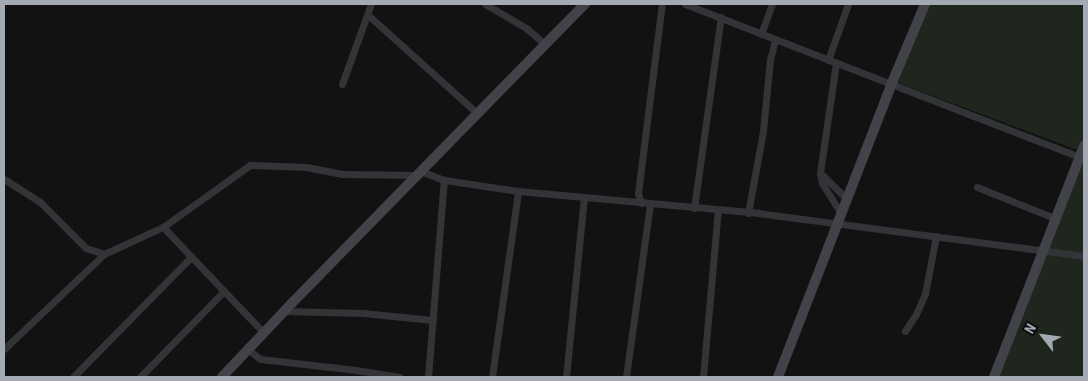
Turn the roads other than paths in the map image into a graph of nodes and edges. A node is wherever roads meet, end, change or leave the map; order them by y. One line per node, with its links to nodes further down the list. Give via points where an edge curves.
1 (371, 4): 10 (street)
2 (485, 4): 14 (street, via 526,28)
3 (585, 4): 14 (street)
4 (662, 4): 30 (street, via 638,193)
5 (685, 4): 9 (street)
6 (772, 4): 12 (street)
7 (848, 4): 15 (street)
8 (925, 4): 18 (street)
9 (701, 6): 11 (street)
10 (368, 16): 17 (street); 19 (street)
11 (721, 17): 12 (street); 32 (street)
12 (761, 34): 13 (street)
13 (775, 40): 15 (street); 34 (street)
14 (545, 44): 19 (street)
15 (828, 60): 16 (street)
16 (836, 63): 18 (street); 22 (street)
17 (342, 84)
18 (891, 85): 21 (street); 29 (street)
19 (477, 113): 23 (street)
20 (1084, 146): 21 (street)
21 (1080, 157): 36 (street)
22 (820, 173): 29 (street); 35 (street, via 822,183)
23 (421, 174): 25 (street); 38 (street, via 342,174 306,167 250,166); 45 (street)
24 (4, 179): 41 (street, via 40,202 86,248)
25 (444, 180): 27 (street); 46 (street)
26 (977, 187): 36 (street)
27 (518, 191): 28 (street); 56 (street)
28 (584, 198): 30 (street); 57 (street)
29 (847, 199): 35 (street)
30 (641, 203): 31 (street)
31 (650, 204): 32 (street); 58 (street)
32 (694, 208): 33 (street)
33 (718, 210): 34 (street); 59 (street)
34 (748, 213): 37 (street)
35 (841, 213): 37 (street)
36 (1057, 219): 40 (street)
37 (837, 223): 39 (street); 60 (street)
38 (163, 227): 41 (street); 43 (street)
39 (936, 236): 40 (street); 47 (street, via 925,294)
40 (1044, 250): 42 (street); 61 (street)
41 (104, 254): 49 (street)
42 (1084, 256)
43 (190, 257): 44 (street); 51 (street)
44 (223, 292): 48 (street); 52 (street)
45 (284, 311): 46 (street, via 363,312); 48 (street)
46 (433, 320): 55 (street)
47 (904, 331)
48 (264, 332): 50 (street)
49 (4, 349)
50 (249, 350): 53 (street); 54 (street, via 260,360)
51 (73, 377)
52 (140, 377)
53 (222, 377)
54 (399, 377)
55 (428, 377)
56 (492, 377)
57 (566, 377)
58 (626, 377)
59 (703, 377)
60 (778, 377)
61 (994, 377)

